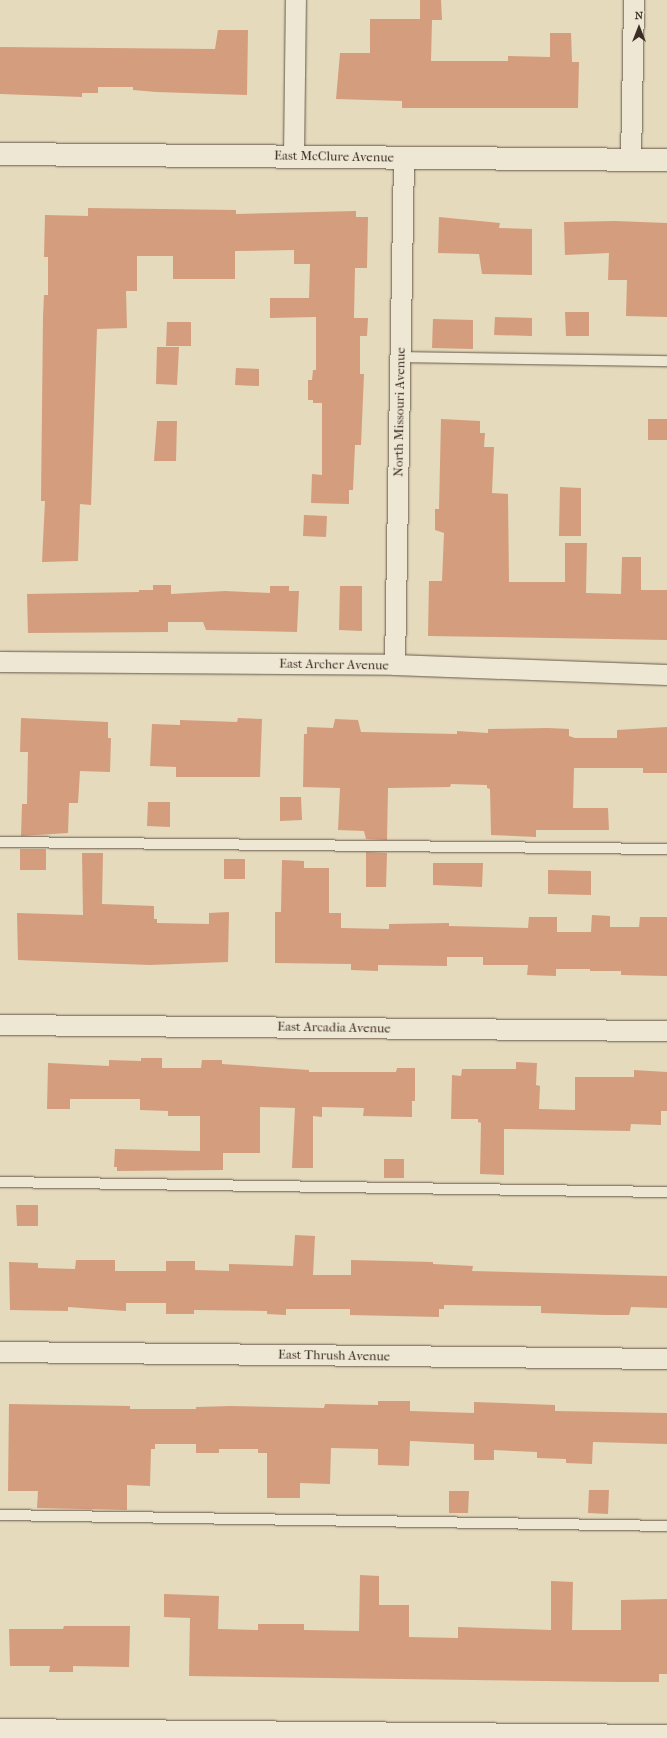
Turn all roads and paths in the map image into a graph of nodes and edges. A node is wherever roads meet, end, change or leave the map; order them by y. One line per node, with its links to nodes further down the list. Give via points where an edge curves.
1 (296, 0): 4 (street)
2 (634, 0): 6 (street)
3 (0, 154): 4 (street, East McClure Avenue)
4 (294, 157): 5 (street, East McClure Avenue)
5 (404, 158): 6 (street, East McClure Avenue); 8 (street, North Missouri Avenue)
6 (631, 160): 7 (street, East McClure Avenue)
7 (667, 160)
8 (401, 357): 9 (lane); 11 (street, North Missouri Avenue)
9 (667, 361)
10 (0, 662): 11 (street, East Archer Avenue)
11 (395, 665): 12 (street, East Archer Avenue)
12 (667, 675)
13 (0, 842): 14 (lane)
14 (667, 849)
15 (0, 1025): 16 (street, East Arcadia Avenue)
16 (667, 1031)
17 (0, 1182): 18 (lane)
18 (667, 1192)
19 (0, 1352): 20 (street, East Thrush Avenue)
20 (667, 1359)
21 (0, 1515): 22 (lane)
22 (667, 1526)
23 (0, 1729): 25 (street)
24 (667, 1735): 25 (street)
25 (539, 1736)

